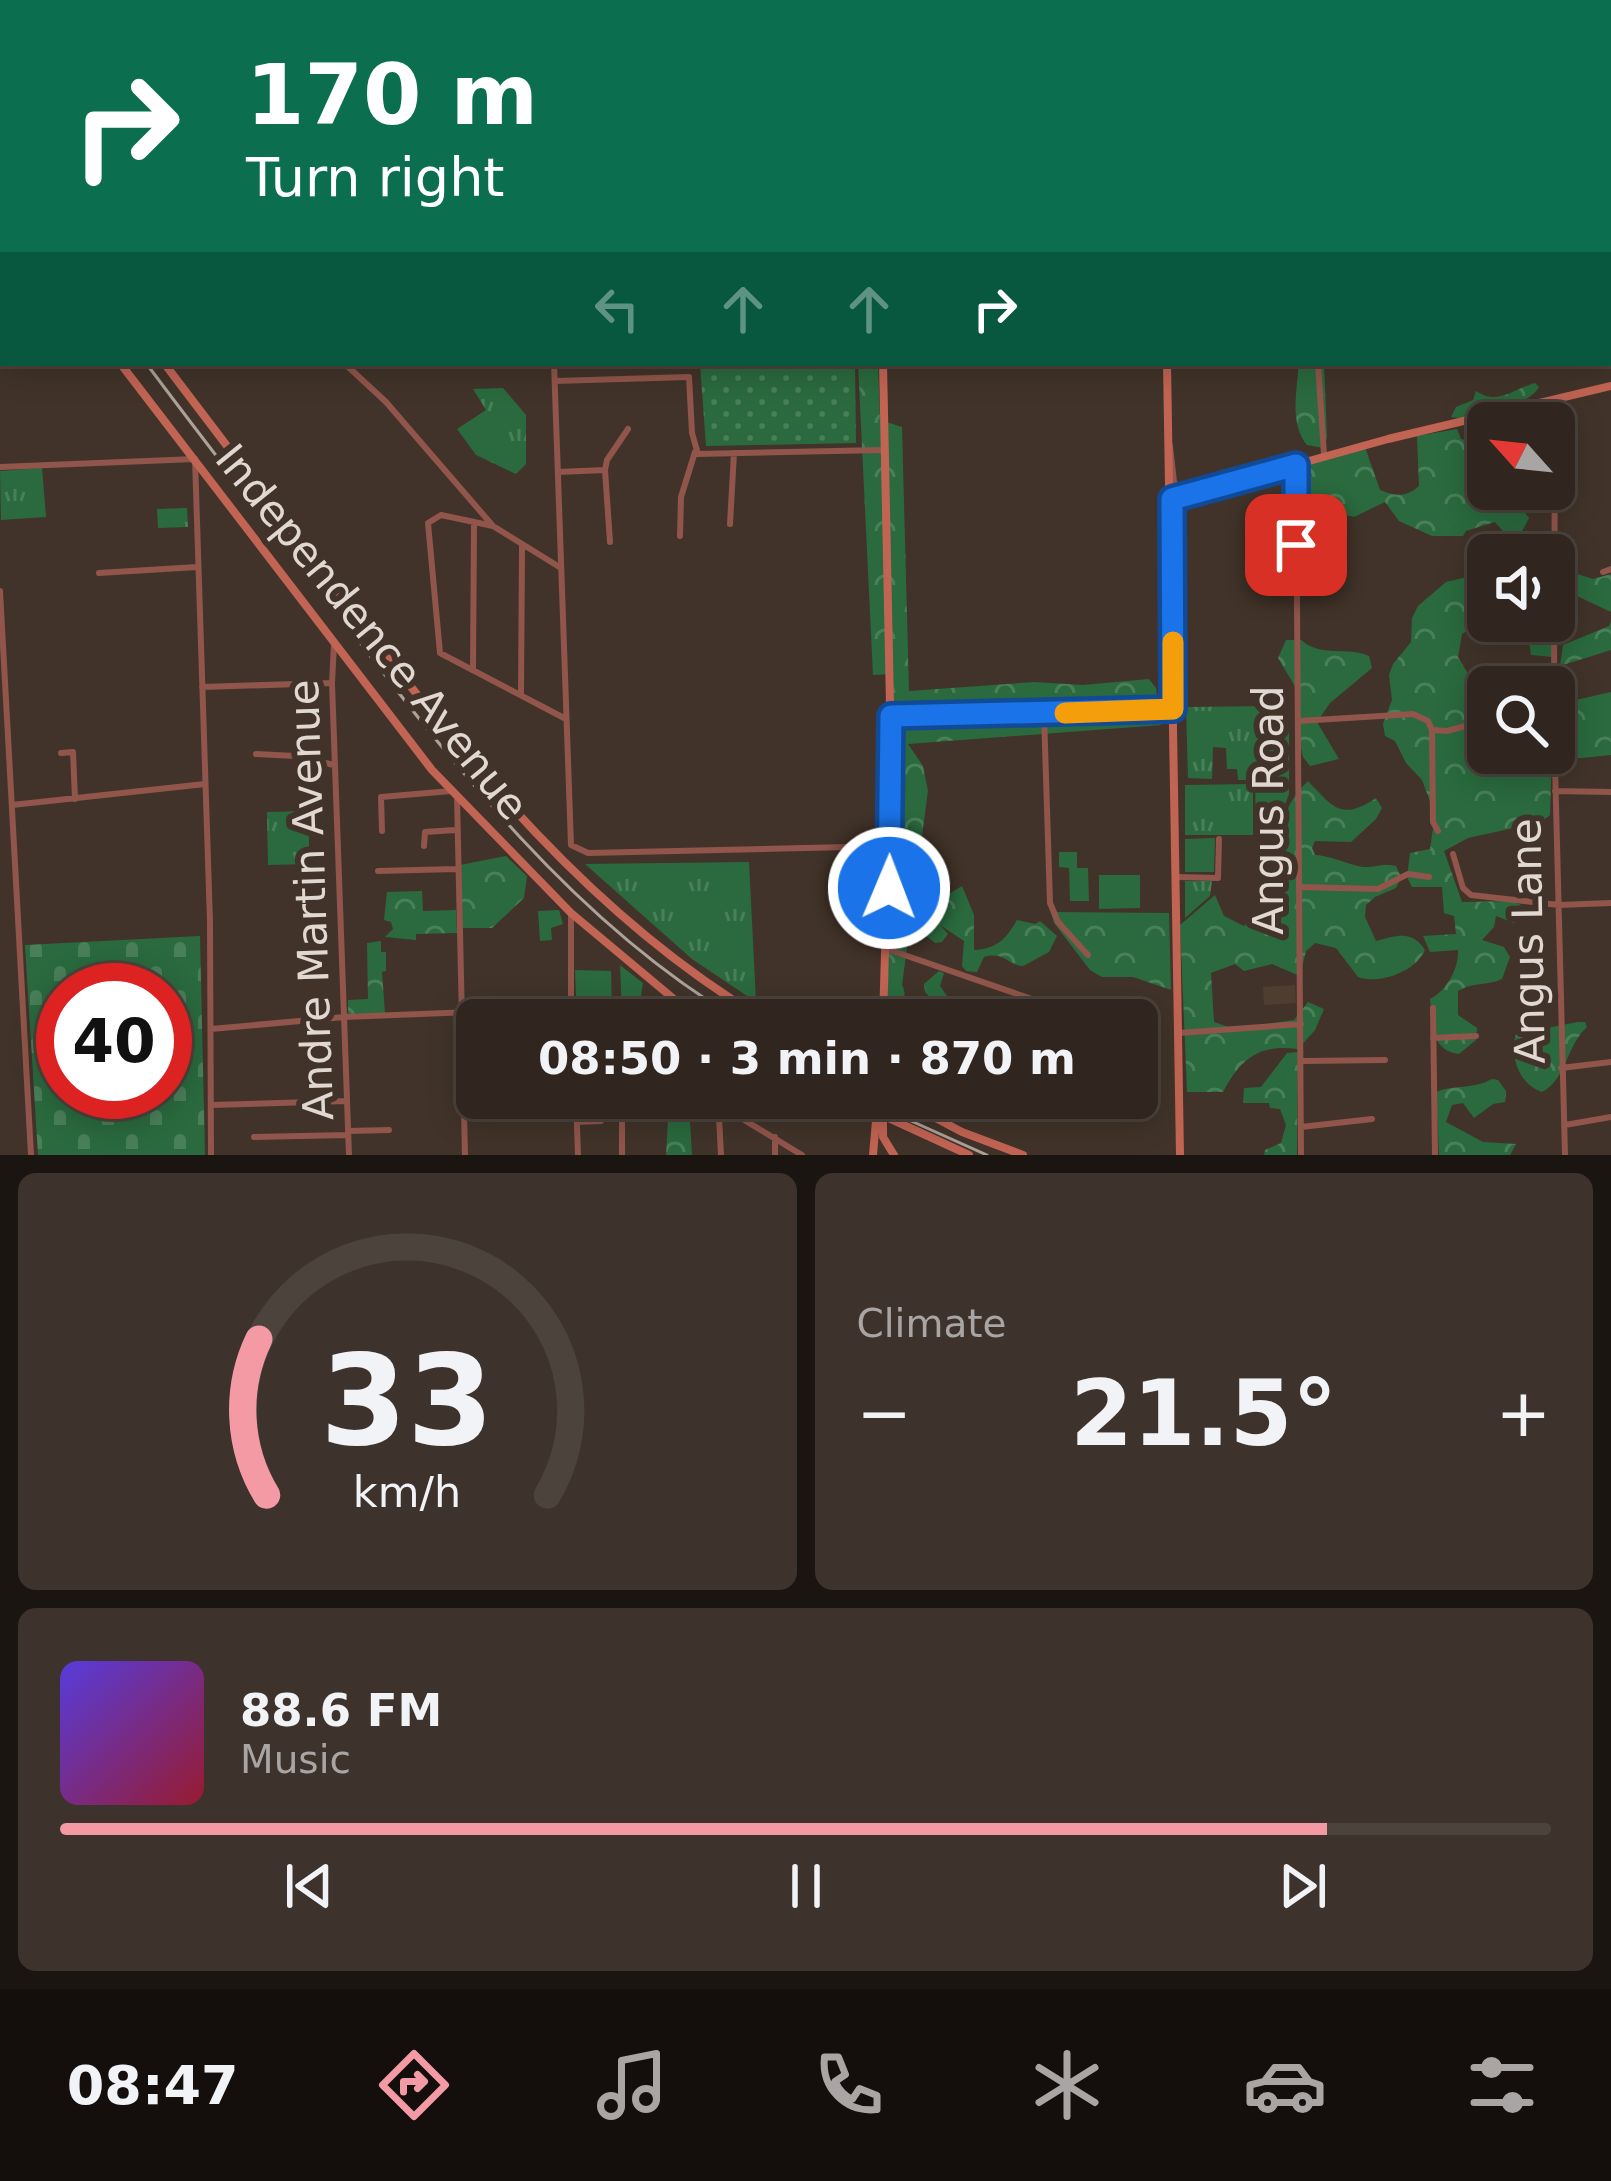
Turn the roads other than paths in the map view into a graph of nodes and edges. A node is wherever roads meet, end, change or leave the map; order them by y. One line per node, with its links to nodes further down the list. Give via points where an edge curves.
1 (122, 366): 18 (street, Independence Avenue)
2 (166, 366): 82 (street, via 473,768 634,929)
3 (347, 366): 28 (street)
4 (554, 366): 8 (street)
5 (883, 366): 15 (street)
6 (1167, 366): 13 (street)
7 (1318, 366): 17 (street)
8 (555, 381): 14 (street, via 688,377); 22 (street)
9 (1611, 386): 10 (street)
10 (1555, 402)
11 (1467, 422): 17 (street)
12 (628, 429): 21 (street)
13 (1170, 446): 23 (street, via 1179,488); 24 (street)
14 (696, 449): 16 (street); 29 (street, via 681,496)
15 (883, 451): 16 (street); 47 (street)
16 (734, 453): 27 (street)
17 (1324, 455): 19 (street)
18 (195, 459): 20 (street); 34 (street); 38 (street, Independence Avenue)
19 (1296, 465): 23 (street); 49 (street, Angus Road)
20 (0, 467)
21 (605, 470): 22 (street); 30 (street)
22 (558, 472): 32 (street)
23 (1237, 481): 24 (street)
24 (1172, 499): 45 (street)
25 (1555, 510): 39 (street)
26 (474, 523): 28 (street); 40 (street); 40 (street, via 441,515 427,528 440,653)
27 (730, 524)
28 (493, 526): 31 (street)
29 (680, 536)
30 (610, 542)
31 (522, 547): 33 (street); 43 (street)
32 (560, 549): 33 (street); 35 (street)
33 (536, 554): 35 (street)
34 (199, 567): 36 (street); 42 (street)
35 (561, 568): 48 (street)
36 (99, 573)
37 (0, 591): 44 (street)
38 (334, 644): 41 (street, Andre Martin Avenue); 59 (street, Independence Avenue)
39 (1554, 666)
40 (473, 669): 43 (street)
41 (332, 683): 42 (street); 54 (street, Andre Martin Avenue)
42 (202, 687): 56 (street)
43 (521, 693): 48 (street)
44 (3, 708): 61 (street)
45 (1173, 709): 46 (street); 71 (street)
46 (1044, 714): 47 (street); 78 (street, via 1050,903)
47 (891, 716): 67 (street)
48 (566, 718): 67 (street, via 570,840 579,851)
49 (1299, 721): 51 (street, via 1413,714); 73 (street, Angus Road)
50 (1467, 725): 51 (street)
51 (1432, 730): 64 (street)
52 (61, 753): 60 (street, via 73,752)
53 (256, 754): 54 (street)
54 (334, 765): 87 (street, Andre Martin Avenue)
55 (1555, 774): 57 (street, Angus Lane)
56 (205, 784): 60 (street); 89 (street)
57 (1555, 791): 58 (street); 75 (street, Angus Lane)
58 (1611, 792)
59 (454, 794): 62 (street, via 383,796); 63 (street); 76 (street, Independence Avenue)
60 (75, 799): 61 (street)
61 (12, 805): 121 (street)
62 (382, 830)
63 (455, 830): 66 (street, via 425,832); 69 (street)
64 (1438, 831)
65 (1219, 839): 71 (street, via 1218,878)
66 (424, 846)
67 (890, 846): 77 (street)
68 (1453, 854): 75 (street, via 1471,896)
69 (456, 869): 70 (street); 79 (street)
70 (378, 871)
71 (1177, 877): 90 (street)
72 (1429, 877): 73 (street, via 1408,874 1378,889)
73 (1300, 887): 88 (street, Angus Road)
74 (1611, 903): 75 (street)
75 (1559, 905): 96 (street, Angus Lane)
76 (571, 913): 80 (street); 81 (street, Independence Avenue)
77 (887, 949): 83 (street); 84 (street)
78 (1088, 955)
79 (460, 999)
80 (571, 999)
81 (672, 999)
82 (732, 999)
83 (884, 999)
84 (1032, 999)
85 (1432, 1008): 92 (street)
86 (456, 1013): 87 (street)
87 (344, 1017): 89 (street); 97 (street, Andre Martin Avenue)
88 (1300, 1024): 90 (street); 93 (street, Angus Road)
89 (211, 1029): 98 (street)
90 (1179, 1033): 134 (street)
91 (1476, 1036): 92 (street)
92 (1433, 1038): 136 (street)
93 (1303, 1060): 94 (street); 114 (street, Angus Road)
94 (1385, 1060)
95 (1611, 1062): 96 (street)
96 (1561, 1068): 113 (street, Angus Lane)
97 (347, 1101): 98 (street); 117 (street, Andre Martin Avenue)
98 (211, 1105): 122 (street)
99 (1611, 1117): 113 (street)
100 (464, 1119): 124 (street)
101 (576, 1119): 125 (street)
102 (588, 1119): 110 (street)
103 (719, 1119): 127 (street)
104 (746, 1119): 119 (street)
105 (879, 1119): 130 (street)
106 (881, 1119): 116 (street)
107 (893, 1119): 111 (street)
108 (938, 1119): 133 (street)
109 (1372, 1119): 114 (street)
110 (601, 1121)
111 (901, 1122): 116 (street); 132 (street)
112 (622, 1123): 126 (street)
113 (1565, 1125): 137 (street, Angus Lane)
114 (1301, 1127): 135 (street, Angus Road)
115 (389, 1130): 117 (street)
116 (883, 1132): 120 (street)
117 (348, 1133): 118 (street); 123 (street, Andre Martin Avenue)
118 (254, 1137)
119 (775, 1137): 128 (street); 129 (street)
120 (893, 1154): 131 (street)
121 (32, 1155)
122 (211, 1155)
123 (349, 1155)
124 (465, 1155)
125 (578, 1155)
126 (622, 1155)
127 (721, 1155)
128 (775, 1155)
129 (802, 1155)
130 (873, 1155)
131 (882, 1155)
132 (969, 1155)
133 (1023, 1155)
134 (1180, 1155)
135 (1301, 1155)
136 (1435, 1155)
137 (1565, 1155)

